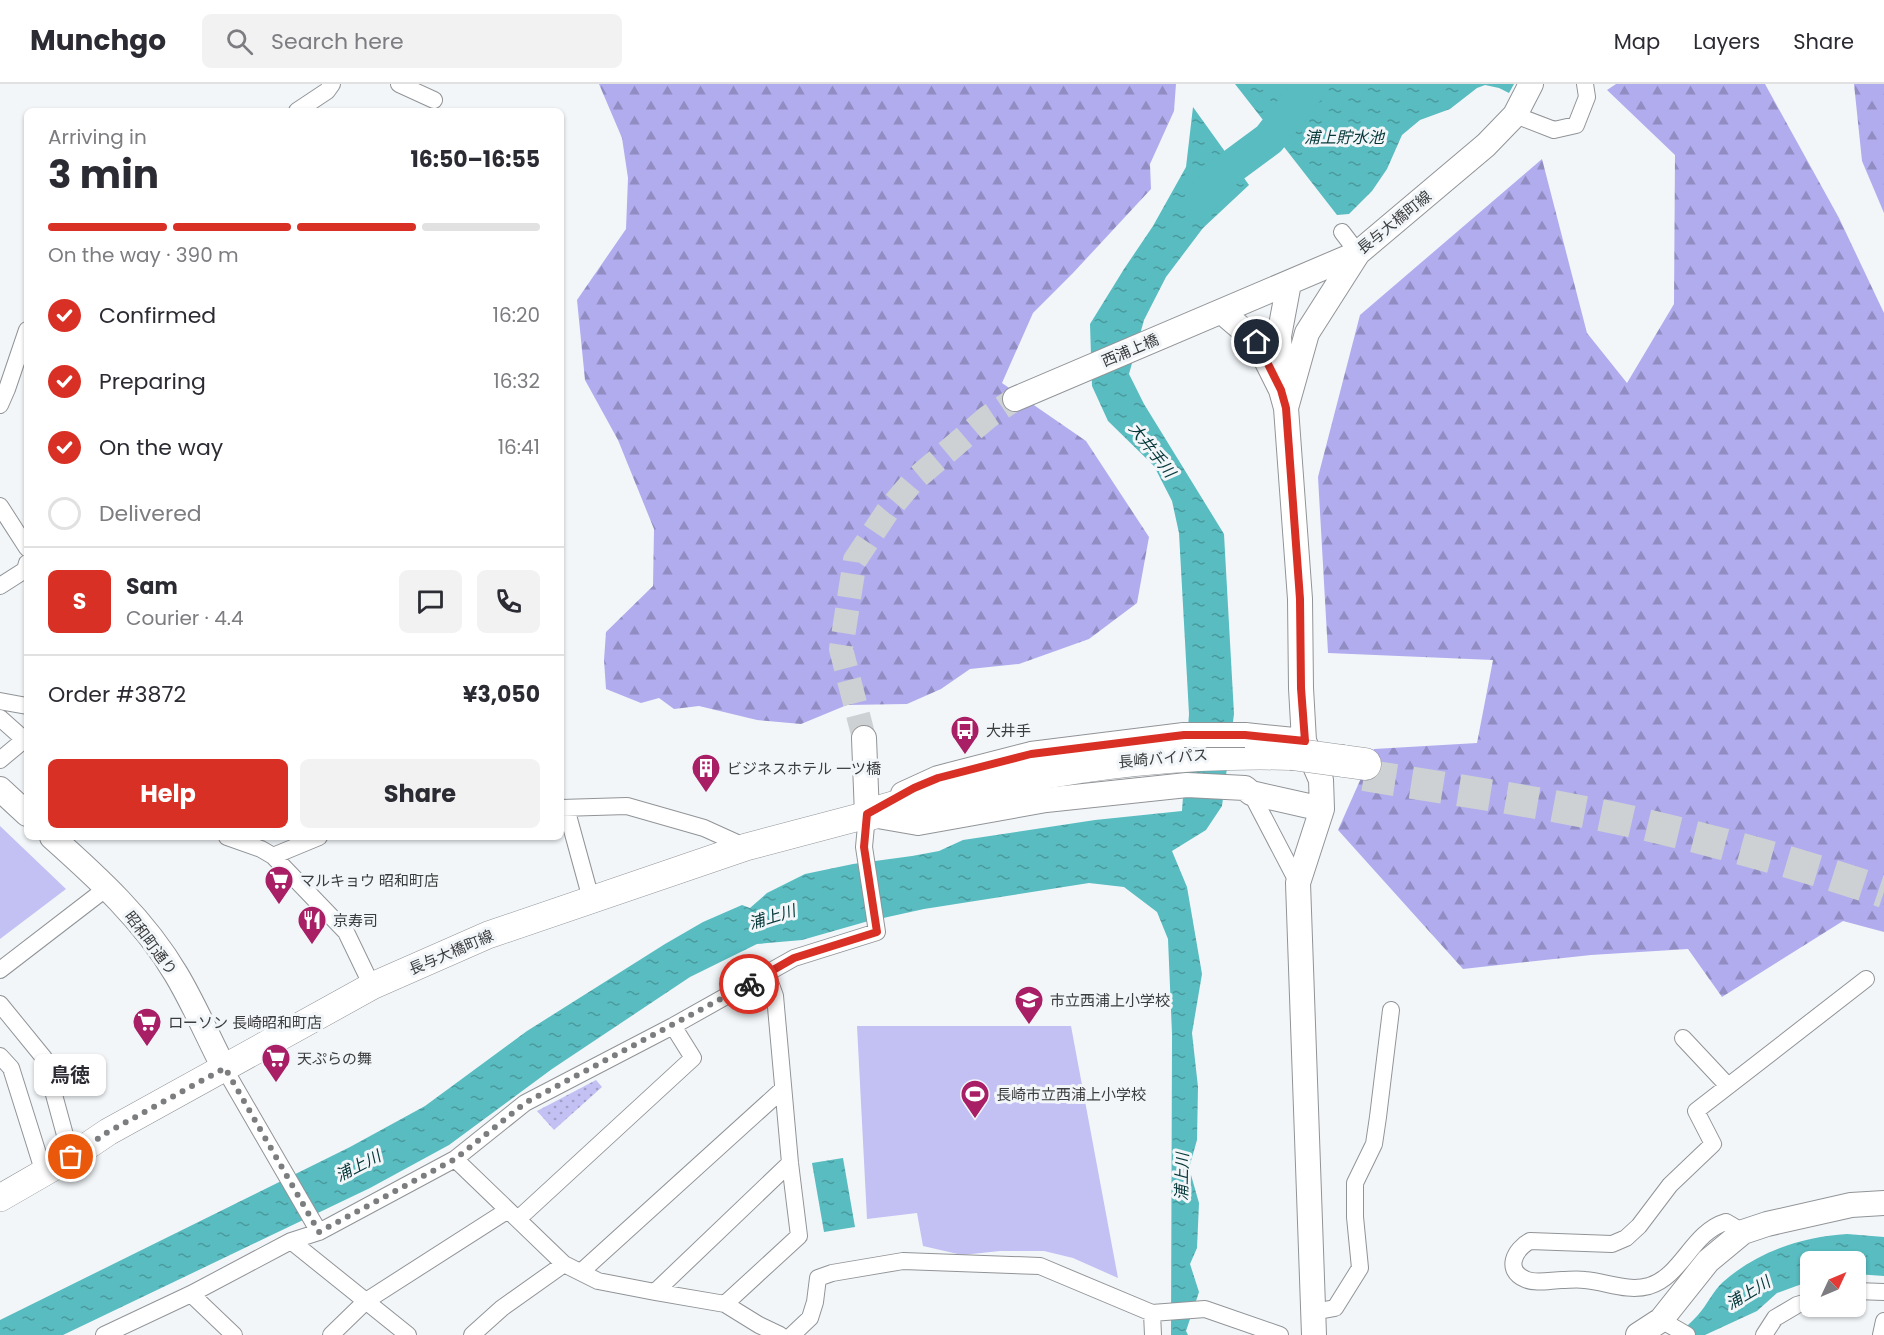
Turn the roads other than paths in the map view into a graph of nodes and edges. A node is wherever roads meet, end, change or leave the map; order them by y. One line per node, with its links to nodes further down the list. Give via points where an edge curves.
1 (332, 84): 6 (street)
2 (399, 84): 5 (street)
3 (1531, 84): 7 (street, 長与大橋町線)
4 (1585, 84): 7 (street, via 1587,97 1576,124 1554,130)
5 (434, 100)
6 (302, 108)
7 (1515, 115): 9 (street, 長与大橋町線, via 1486,145)
8 (1342, 232): 9 (street)
9 (1358, 253): 10 (street, 長与大橋町線); 14 (street, via 1307,333)
10 (1289, 283): 11 (street, 長与大橋町線); 14 (street, via 1280,336)
11 (1221, 312): 13 (street, 西浦上橋); 14 (street, via 1257,342)
12 (24, 339): 15 (street)
13 (1015, 399)
14 (1284, 399): 26 (street, via 1300,599)
15 (0, 405)
16 (0, 506): 17 (street)
17 (24, 543)
18 (24, 571): 19 (street)
19 (0, 586)
20 (0, 701): 21 (street)
21 (24, 705)
22 (0, 718): 24 (street)
23 (864, 738): 36 (street)
24 (24, 740)
25 (24, 742): 27 (street)
26 (1297, 754): 29 (highway, 長崎バイパス); 30 (highway, 長崎バイパス, bridge); 33 (street, via 1321,780)
27 (0, 760)
28 (1187, 761): 29 (highway, 長崎バイパス); 36 (highway, 長崎バイパス, via 1109,763 1002,781); 36 (street, via 1046,800 918,823); 36 (street, via 1031,754 938,778)
29 (1245, 767): 33 (street); 42 (street)
30 (1353, 768)
31 (0, 789): 34 (street)
32 (564, 808): 40 (street, via 627,806 704,828)
33 (1322, 809): 42 (street)
34 (24, 811)
35 (564, 811): 44 (street)
36 (867, 814): 40 (main road, 長与大橋町線); 46 (street, via 864,847 877,932 794,958)
37 (55, 840): 43 (street, 昭和町通り)
38 (236, 840): 41 (street)
39 (312, 840): 41 (street)
40 (746, 847): 44 (main road, 長与大橋町線)
41 (273, 856): 48 (street, via 346,932)
42 (1298, 883): 78 (street)
43 (108, 887): 45 (street); 54 (street, 昭和町通り, via 176,973)
44 (591, 899): 48 (main road, 長与大橋町線, via 488,935)
45 (0, 970)
46 (767, 974): 51 (street); 56 (street, via 775,996)
47 (1866, 979): 55 (street)
48 (372, 986): 54 (main road, 長与大橋町線)
49 (0, 1005): 57 (street, via 44,1058)
50 (1391, 1010): 78 (street, via 1374,1144 1355,1183 1360,1268 1335,1308)
51 (673, 1026): 58 (street, via 525,1103); 63 (street, via 693,1058)
52 (1683, 1038): 55 (street)
53 (0, 1056): 60 (street, via 11,1068)
54 (225, 1068): 57 (main road, 長与大橋町線, via 108,1132); 64 (street)
55 (1728, 1086): 65 (street, via 1696,1111 1713,1144 1670,1185 1626,1238 1612,1244 1530,1241 1515,1253 1514,1266 1527,1281 1585,1280 1635,1288 1663,1278 1716,1225 1726,1222)
56 (783, 1089): 59 (street); 68 (street)
57 (71, 1157): 60 (main road, 長与大橋町線)
58 (455, 1159): 63 (street); 64 (street)
59 (790, 1163): 70 (street); 74 (street, via 799,1236)
60 (44, 1173): 61 (main road, 長与大橋町線)
61 (0, 1198)
62 (1884, 1203): 65 (street, via 1851,1205)
63 (513, 1214): 67 (street); 73 (street)
64 (319, 1232): 66 (street)
65 (1743, 1232): 79 (street, via 1708,1261)
66 (291, 1241): 72 (street); 73 (street)
67 (564, 1264): 68 (street); 84 (street, via 502,1308)
68 (581, 1272): 70 (street, via 598,1281)
69 (1866, 1291): 71 (street)
70 (655, 1292): 74 (street)
71 (1884, 1292)
72 (191, 1294): 80 (street); 81 (street)
73 (366, 1301): 82 (street); 83 (street)
74 (725, 1304): 85 (street)
75 (1800, 1304): 90 (street, via 1774,1318)
76 (1152, 1313): 86 (street, via 1040,1266 903,1261 818,1278 810,1318); 87 (street); 88 (street, via 1205,1309)
77 (1884, 1321): 91 (street)
78 (1314, 1324)
79 (1675, 1328): 89 (street)
80 (104, 1335)
81 (234, 1335)
82 (331, 1335)
83 (408, 1335)
84 (472, 1335)
85 (780, 1335)
86 (792, 1335)
87 (1153, 1335)
88 (1280, 1335)
89 (1638, 1335)
90 (1764, 1335)
91 (1881, 1335)

